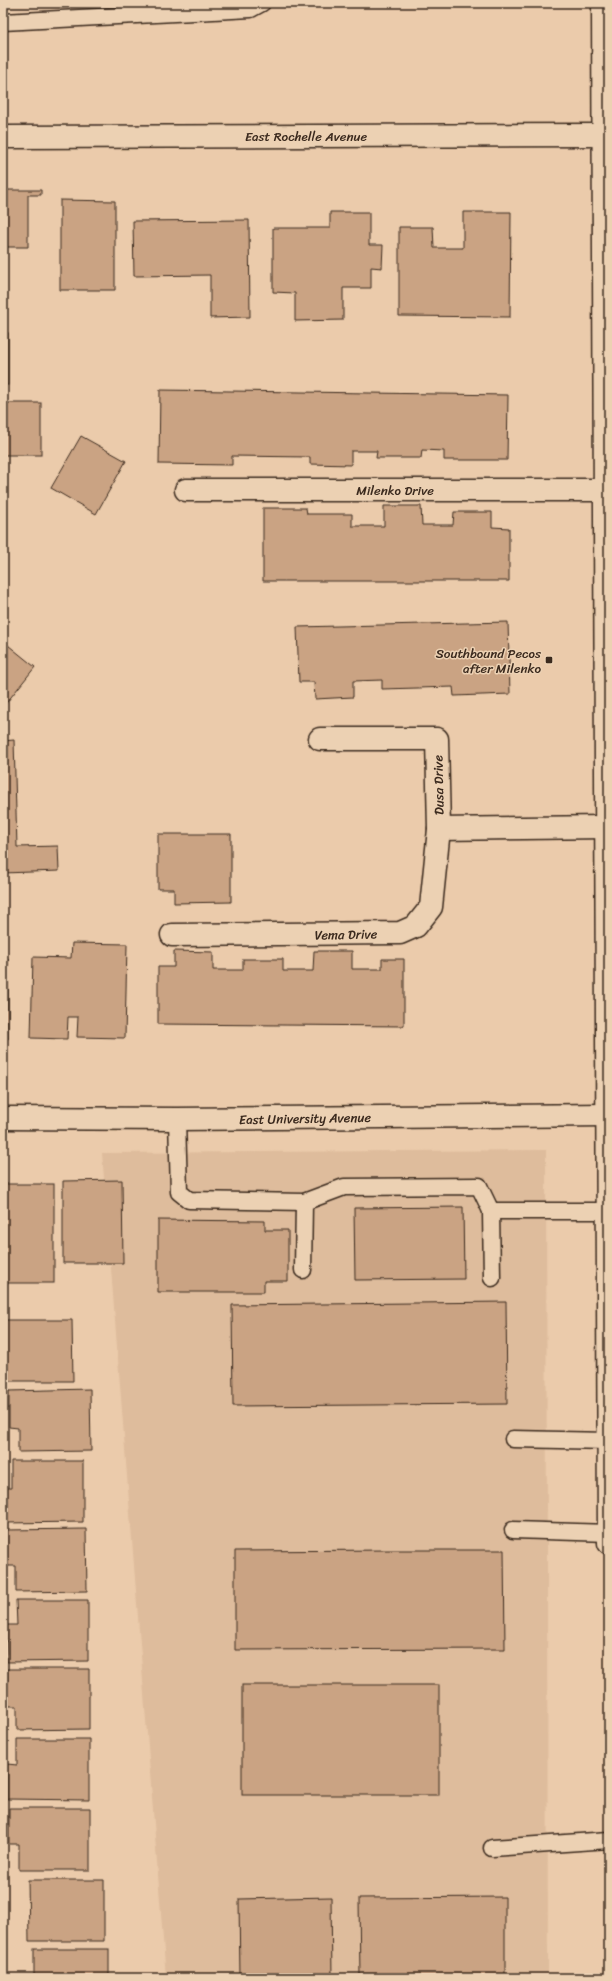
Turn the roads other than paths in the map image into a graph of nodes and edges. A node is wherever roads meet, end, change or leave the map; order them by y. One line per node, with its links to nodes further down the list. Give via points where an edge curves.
1 (262, 3): 3 (lane, via 252,9)
2 (603, 3): 4 (street)
3 (3, 22)
4 (606, 135): 5 (street, East Rochelle Avenue); 7 (street)
5 (3, 137)
6 (186, 490): 7 (street, Milenko Drive)
7 (605, 490): 9 (street)
8 (320, 739): 10 (street, Dusa Drive, via 438,739)
9 (606, 827): 10 (street, Dusa Drive); 11 (street)
10 (439, 829): 12 (street, Vema Drive, via 431,907 416,926 400,933)
11 (608, 862): 13 (street)
12 (172, 935)
13 (608, 1115): 15 (street, East University Avenue); 18 (street)
14 (3, 1118): 15 (street, East University Avenue)
15 (177, 1119): 16 (lane, via 179,1192 188,1200)
16 (304, 1202): 17 (lane, via 344,1187 479,1186); 19 (lane)
17 (491, 1211): 18 (lane); 20 (lane)
18 (608, 1211): 21 (street)
19 (303, 1270)
20 (492, 1278)
21 (609, 1316): 23 (street)
22 (513, 1439): 23 (lane)
23 (608, 1440): 25 (street)
24 (513, 1530): 25 (lane)
25 (609, 1533): 26 (street)
26 (609, 1543)
27 (609, 1840): 28 (lane)
28 (492, 1848)

